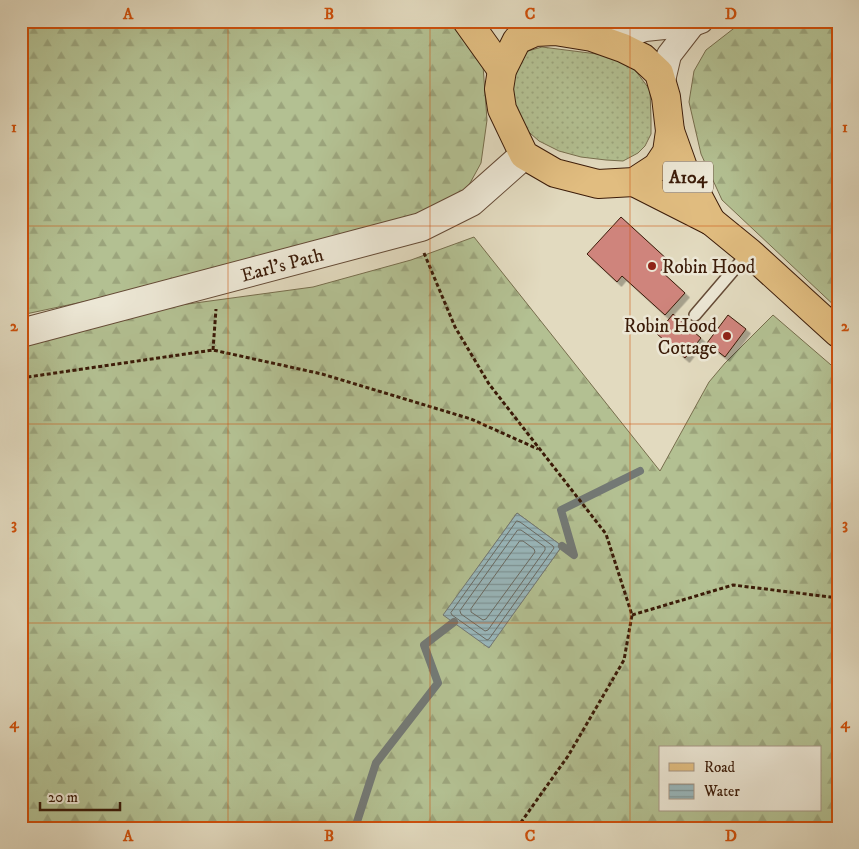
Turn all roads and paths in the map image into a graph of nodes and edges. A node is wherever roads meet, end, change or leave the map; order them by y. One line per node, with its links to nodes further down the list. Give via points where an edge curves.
1 (467, 21): 5 (main road)
2 (697, 23): 4 (street, via 645,29); 6 (street, via 669,55)
3 (536, 26): 4 (main road, A104); 5 (main road, A104, via 535,32 517,40)
4 (608, 42): 6 (main road, A104, via 643,58 659,74)
5 (502, 70): 8 (main road, A104, via 499,89 502,109)
6 (662, 85): 7 (main road, A104)
7 (670, 131): 9 (main road, A104, via 667,152 657,167); 10 (main road, A104, via 684,170)
8 (524, 155): 9 (main road, A104, via 555,173 598,184); 11 (street, Earl's Path, via 471,202)
9 (634, 182): 10 (main road, A104)
10 (711, 220): 12 (main road, A104)
11 (414, 229): 13 (street, Earl's Path); 19 (path, via 455,327 489,384)
12 (749, 252): 14 (lane); 15 (main road, A104)
13 (219, 281): 16 (street, Earl's Path); 17 (path)
14 (695, 315)
15 (838, 333)
16 (21, 334)
17 (213, 350): 18 (path); 19 (path, via 322,374 472,420)
18 (21, 378)
19 (540, 450): 21 (path, via 606,534)
20 (838, 598): 21 (path, via 733,585)
21 (632, 615): 22 (path, via 624,660 568,756)
22 (516, 828)

